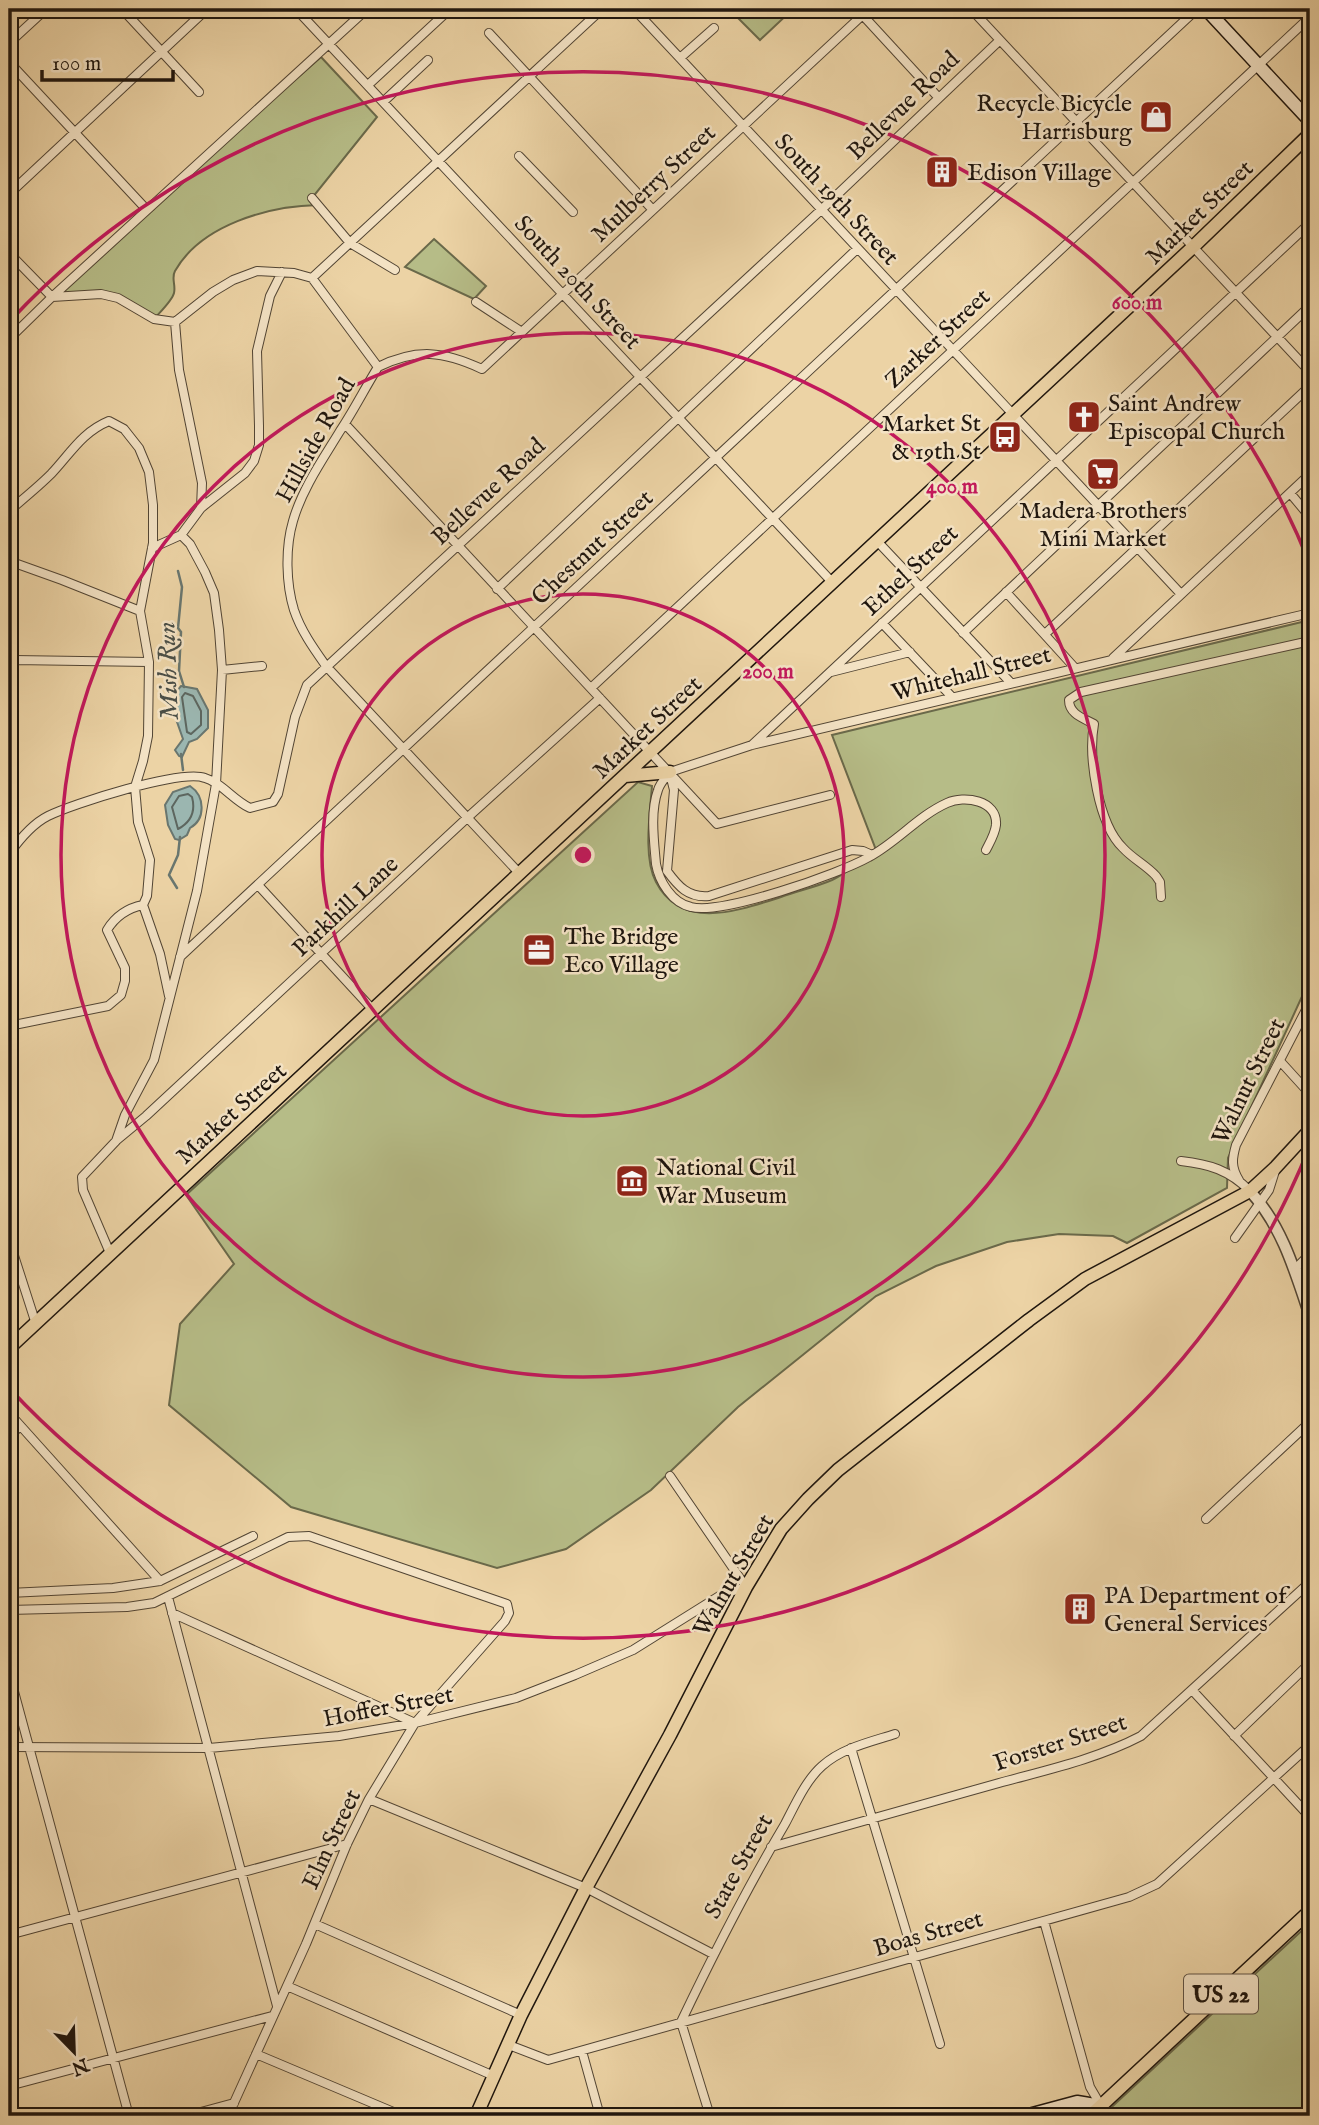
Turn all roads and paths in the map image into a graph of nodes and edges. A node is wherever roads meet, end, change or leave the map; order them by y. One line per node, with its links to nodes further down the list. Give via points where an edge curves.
1 (46, 9): 17 (street)
2 (121, 9): 19 (street)
3 (207, 9): 19 (street)
4 (296, 9): 18 (street, South 20th Street)
5 (367, 9): 18 (street)
6 (450, 9): 25 (street)
7 (601, 9): 24 (street)
8 (634, 9): 20 (street, South 19th Street)
9 (971, 9): 16 (street)
10 (1197, 9): 29 (street, Chestnut Street)
11 (1206, 9): 23 (main road)
12 (863, 11): 27 (street); 31 (street, Mulberry Street)
13 (1310, 17): 23 (street, Zarker Street)
14 (714, 28): 20 (street)
15 (489, 33): 24 (street)
16 (1000, 40): 27 (street, Bellevue Road); 29 (street)
17 (9, 43)
18 (329, 44): 25 (street, South 20th Street); 39 (street)
19 (161, 51): 26 (street); 32 (street)
20 (680, 58): 31 (street, South 19th Street)
21 (428, 60): 28 (street)
22 (9, 62): 32 (street)
23 (1258, 65): 30 (main road); 36 (street, Zarker Street)
24 (529, 76): 35 (street); 40 (street)
25 (368, 85): 28 (street, South 20th Street)
26 (199, 92)
27 (938, 97): 41 (street, Bellevue Road)
28 (383, 102): 35 (street, South 20th Street)
29 (1076, 121): 36 (street); 51 (street, Chestnut Street)
30 (1310, 121)
31 (743, 126): 40 (street, Mulberry Street); 41 (street, South 19th Street)
32 (75, 132): 37 (street); 39 (street)
33 (1310, 134): 45 (main road, Market Street)
34 (519, 156): 42 (street)
35 (438, 161): 44 (street); 53 (street, South 20th Street)
36 (1133, 182): 45 (street); 61 (street, Zarker Street)
37 (9, 194)
38 (312, 198): 44 (street)
39 (147, 209): 54 (street)
40 (652, 209): 53 (street, Mulberry Street)
41 (821, 210): 46 (street, South 19th Street); 64 (street, Bellevue Road)
42 (573, 212)
43 (1310, 223): 52 (street, Ethel Street)
44 (350, 243): 48 (street); 50 (street)
45 (1194, 247): 52 (street); 66 (main road, Market Street)
46 (857, 249): 51 (street, South 19th Street); 67 (street)
47 (9, 253): 54 (street)
48 (396, 270)
49 (282, 272): 50 (street); 57 (street, via 257,271 233,280); 74 (street, via 270,296 257,351 260,426 254,461)
50 (312, 278): 62 (street, Hillside Road)
51 (896, 289): 61 (street, South 19th Street); 69 (street, Chestnut Street)
52 (1236, 292): 59 (street); 70 (street, Ethel Street)
53 (562, 294): 58 (street, Mulberry Street); 64 (street, South 20th Street)
54 (52, 297): 57 (street, via 101,293 154,319); 60 (street)
55 (476, 302): 58 (street)
56 (1310, 306): 59 (street)
57 (175, 321): 74 (street, via 179,370 202,484)
58 (522, 332): 62 (street, Mulberry Street, via 482,369 439,353 396,358)
59 (1278, 337): 63 (street); 73 (street)
60 (9, 339)
61 (953, 350): 66 (street, South 19th Street); 77 (street, Zarker Street)
62 (378, 367): 68 (street, Hillside Road)
63 (1310, 372)
64 (640, 377): 67 (street, South 20th Street); 80 (street, Bellevue Road)
65 (1310, 386): 82 (street)
66 (1013, 415): 70 (street, South 19th Street); 79 (main road, Market Street)
67 (677, 416): 69 (street, South 20th Street); 86 (street)
68 (345, 424): 80 (street); 101 (street, Hillside Road, via 297,509 289,548 289,588 295,612)
69 (716, 458): 77 (street, South 20th Street); 92 (street, Chestnut Street)
70 (1056, 461): 73 (street, South 19th Street); 85 (street, Ethel Street)
71 (1310, 474): 72 (street)
72 (1290, 493): 76 (street); 88 (street)
73 (1098, 506): 82 (street, South 19th Street); 87 (street)
74 (201, 508): 78 (street)
75 (9, 511): 81 (street, via 94,427 108,421 124,429 149,472)
76 (1310, 517)
77 (773, 518): 84 (street, South 20th Street); 106 (street, Zarker Street)
78 (181, 535): 81 (street); 103 (street, via 214,593)
79 (877, 541): 84 (main road, Market Street); 85 (street)
80 (456, 546): 86 (street); 101 (street, Bellevue Road)
81 (152, 548): 89 (street)
82 (1138, 548): 88 (street, South 19th Street); 94 (street)
83 (9, 561): 89 (street)
84 (832, 582): 111 (main road, Market Street)
85 (920, 587): 91 (street, Ethel Street); 93 (street)
86 (497, 589): 92 (street)
87 (1006, 592): 93 (street); 94 (street)
88 (1180, 593): 97 (street)
89 (140, 611): 98 (street)
90 (1310, 613): 97 (street, Whitehall Street)
91 (883, 623): 96 (street); 104 (street, Ethel Street)
92 (534, 627): 106 (street); 110 (street, Chestnut Street)
93 (963, 632): 105 (street)
94 (1045, 634): 102 (street)
95 (1310, 641): 123 (street, via 1081,692 1069,700 1074,713 1094,724 1094,768 1111,832 1121,847 1160,881)
96 (909, 652): 104 (street); 107 (street)
97 (1113, 658): 102 (street, Whitehall Street)
98 (149, 662): 99 (street); 115 (street, via 148,736)
99 (9, 663)
100 (262, 666): 103 (street)
101 (326, 666): 110 (street, Hillside Road); 114 (street, Bellevue Road, via 307,685 273,802 250,808)
102 (1075, 668): 105 (street, Whitehall Street)
103 (222, 670): 114 (street)
104 (829, 673): 109 (street, Ethel Street)
105 (1011, 683): 107 (street, Whitehall Street)
106 (590, 688): 108 (street)
107 (952, 697): 109 (street, Whitehall Street)
108 (600, 698): 111 (street); 117 (street, Parkhill Lane)
109 (752, 745): 112 (street, Whitehall Street)
110 (402, 750): 117 (street, Hillside Road); 122 (street, Chestnut Street)
111 (651, 752): 112 (street); 113 (main road, Market Street)
112 (670, 772): 113 (main road); 116 (street, via 717,824); 120 (street, via 674,790 667,871 683,890 698,897 852,850); 120 (street, via 658,789 653,821 657,872 668,892 690,908 715,908 758,898)
113 (625, 776): 121 (main road, Market Street)
114 (216, 784): 115 (street, Bellevue Road, via 189,776); 126 (street)
115 (135, 787): 119 (street, Bellevue Road, via 46,817 26,832); 124 (street, via 138,821 150,860)
116 (830, 795)
117 (467, 818): 121 (street, Hillside Road); 125 (street, Parkhill Lane)
118 (986, 850): 120 (street, via 996,823 993,813 983,802 966,798 929,812)
119 (9, 854)
120 (872, 855)
121 (520, 874): 129 (main road, Market Street)
122 (258, 885): 125 (street); 126 (street, Chestnut Street)
123 (1161, 897)
124 (143, 905): 128 (street); 130 (street, via 132,907 107,930 125,968 121,995 108,1006)
125 (322, 955): 129 (street); 134 (street, Parkhill Lane)
126 (180, 957): 128 (street)
127 (1310, 1002): 131 (street, Walnut Street)
128 (170, 1003): 134 (street, via 155,1060 124,1115)
129 (374, 1011): 143 (main road, Market Street)
130 (9, 1026)
131 (1280, 1061): 132 (street); 137 (street, Walnut Street, via 1236,1145 1233,1171)
132 (1310, 1094)
133 (1310, 1130): 136 (main road)
134 (116, 1141): 143 (street, via 82,1177 83,1190)
135 (1181, 1161): 137 (street, via 1218,1167)
136 (1275, 1168): 138 (main road); 139 (street)
137 (1239, 1180): 138 (street)
138 (1250, 1191): 139 (street); 159 (main road, Walnut Street, via 1085,1279 838,1470 781,1529)
139 (1260, 1202): 140 (street); 145 (street)
140 (1235, 1238)
141 (9, 1240): 142 (street)
142 (10, 1253): 148 (street)
143 (110, 1253): 148 (main road, Market Street)
144 (1310, 1254): 145 (street)
145 (1295, 1269): 146 (street); 147 (street)
146 (1310, 1280)
147 (1310, 1316)
148 (36, 1324): 149 (main road, Market Street)
149 (9, 1348)
150 (9, 1413): 152 (street)
151 (1310, 1422): 155 (street)
152 (20, 1426): 153 (street); 157 (street)
153 (9, 1437)
154 (670, 1476): 159 (street)
155 (1206, 1519)
156 (254, 1536): 157 (street)
157 (160, 1581): 160 (street)
158 (1310, 1581): 166 (street, Forster Street)
159 (746, 1587): 167 (street, Hoffer Street, via 721,1595 633,1650 575,1675 516,1698); 182 (main road, Walnut Street)
160 (9, 1593)
161 (168, 1597): 162 (street, via 127,1607); 163 (street); 167 (street, Elm Street, via 298,1535 507,1604 505,1621)
162 (9, 1610)
163 (172, 1613): 167 (street); 173 (street)
164 (1310, 1662): 169 (street)
165 (9, 1673): 171 (street)
166 (1192, 1690): 169 (street); 178 (street, Forster Street, via 1141,1736 1115,1749)
167 (415, 1723): 173 (street, Hoffer Street, via 339,1736); 176 (street, Elm Street)
168 (895, 1734): 174 (street, State Street)
169 (1234, 1736): 175 (street)
170 (1310, 1745): 175 (street, Boas Street)
171 (29, 1746): 172 (street, Hoffer Street); 173 (street, Hoffer Street); 184 (street)
172 (9, 1747)
173 (209, 1748): 181 (street)
174 (851, 1748): 178 (street); 180 (street, State Street, via 820,1767)
175 (1273, 1778): 177 (street); 185 (street, Boas Street, via 1157,1884 1129,1897)
176 (369, 1799): 179 (street, Elm Street); 182 (street)
177 (1310, 1817)
178 (873, 1819): 180 (street, Forster Street); 189 (street)
179 (347, 1844): 181 (street); 186 (street, Elm Street)
180 (771, 1847): 188 (street, State Street)
181 (242, 1873): 184 (street); 191 (street)
182 (586, 1888): 188 (street); 192 (main road, Walnut Street)
183 (1310, 1911): 203 (main road, US 22)
184 (75, 1917): 187 (street); 199 (street)
185 (1044, 1921): 189 (street, Boas Street); 203 (street, via 1090,2087)
186 (314, 1924): 190 (street, Elm Street); 192 (street)
187 (9, 1935)
188 (713, 1954): 194 (street, State Street)
189 (913, 1957): 194 (street, Boas Street); 195 (street)
190 (287, 1986): 191 (street, Elm Street); 200 (street)
191 (278, 2006): 193 (street, Elm Street)
192 (521, 2015): 196 (main road, Walnut Street)
193 (272, 2016): 198 (street, Elm Street); 199 (street)
194 (681, 2022): 197 (street, Boas Street); 210 (street)
195 (940, 2044)
196 (509, 2045): 197 (street, Boas Street, via 548,2060); 200 (main road, Walnut Street)
197 (582, 2051): 209 (street)
198 (257, 2054): 202 (street, Elm Street); 207 (street)
199 (113, 2058): 201 (street); 204 (street)
200 (494, 2076): 208 (main road, Walnut Street)
201 (9, 2086)
202 (234, 2103): 205 (street); 206 (street, Elm Street)
203 (1101, 2106): 211 (main road, via 1077,2102); 212 (main road, US 22)
204 (129, 2116)
205 (186, 2116)
206 (228, 2116)
207 (403, 2116)
208 (476, 2116)
209 (600, 2116)
210 (710, 2116)
211 (1026, 2116)
212 (1090, 2116)

